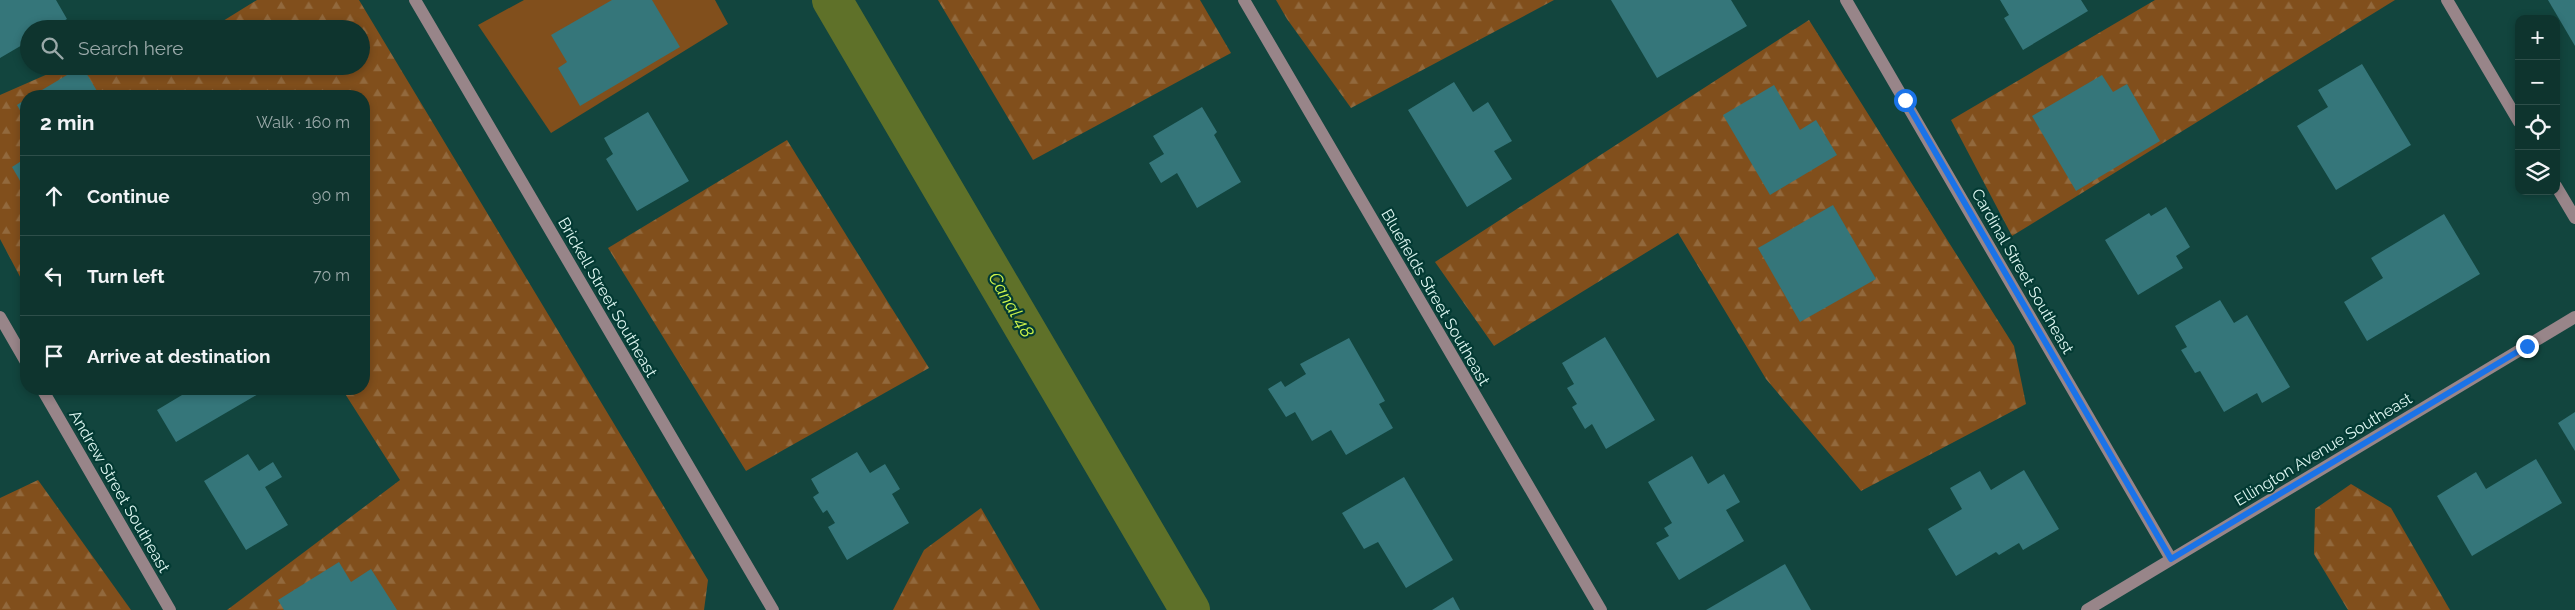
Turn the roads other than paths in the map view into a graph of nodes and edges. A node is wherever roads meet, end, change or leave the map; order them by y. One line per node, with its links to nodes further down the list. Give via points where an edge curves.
1 (415, 0): 14 (street, Brickell Street Southeast)
2 (1244, 0): 15 (street, Bluefields Street Southeast)
3 (1846, 0): 12 (street, Cardinal Street Southeast)
4 (2448, 0): 5 (street)
5 (2515, 115)
6 (2560, 193): 7 (street)
7 (2575, 218)
8 (2575, 317): 12 (street, Ellington Avenue Southeast)
9 (0, 318): 10 (street)
10 (20, 352)
11 (45, 395): 13 (street, Andrew Street Southeast)
12 (2171, 559): 16 (street, Ellington Avenue Southeast)
13 (170, 610)
14 (773, 610)
15 (1601, 610)
16 (2087, 610)

